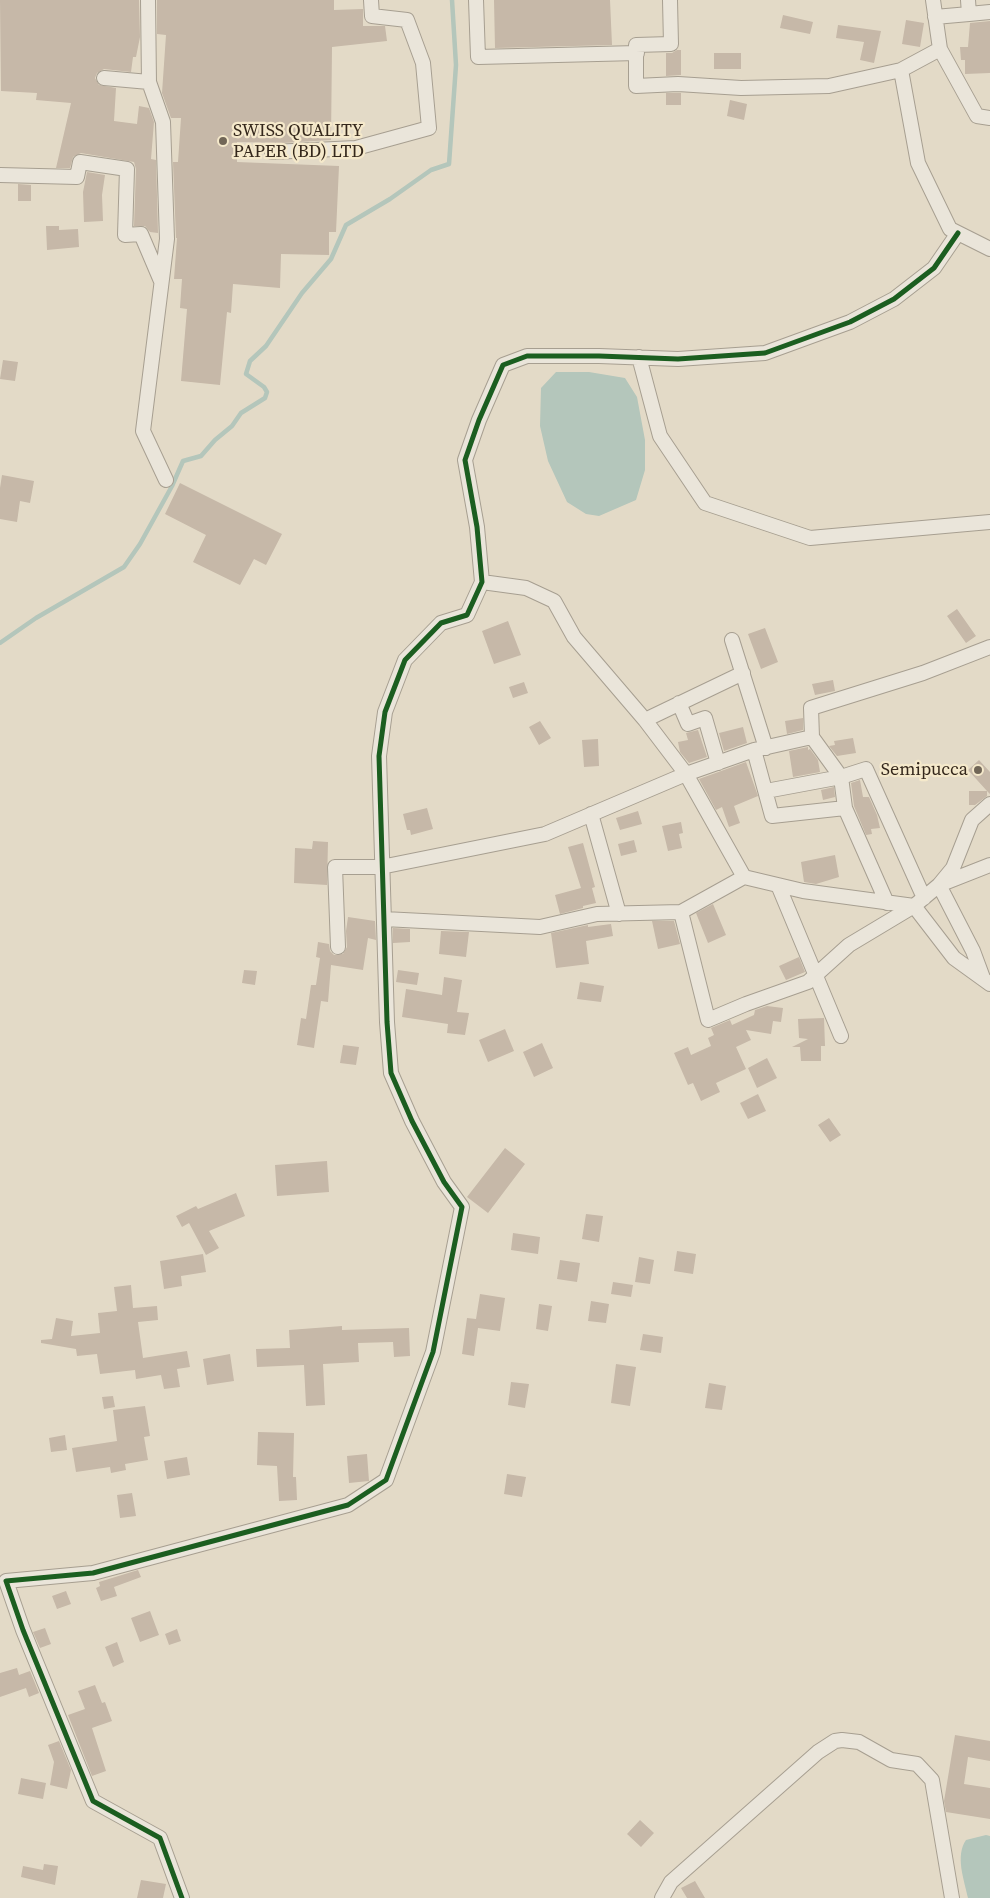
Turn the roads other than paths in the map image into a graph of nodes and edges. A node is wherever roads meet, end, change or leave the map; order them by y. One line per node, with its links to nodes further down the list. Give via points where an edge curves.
1 (148, 0): 13 (street)
2 (371, 0): 15 (street, via 372,16 407,20 423,63 429,128 356,148)
3 (476, 0): 10 (street, via 478,58)
4 (670, 0): 10 (street, via 670,44 636,45)
5 (933, 0): 8 (street)
6 (969, 7): 7 (street); 8 (street)
7 (990, 12)
8 (935, 17): 9 (street)
9 (940, 49): 11 (street); 14 (street, via 977,116)
10 (637, 53): 11 (street, via 636,86 829,86)
11 (901, 70): 17 (street, via 918,162 950,229)
12 (104, 78): 13 (street)
13 (149, 82): 19 (street, via 162,122 168,239)
14 (990, 118)
15 (272, 152)
16 (0, 174): 19 (street, via 77,177 80,162 127,169 126,235 140,234)
17 (958, 233): 18 (street); 20 (street, via 934,268 894,299 850,322 765,352 678,359)
18 (990, 249)
19 (162, 282): 21 (street, via 142,431)
20 (639, 357): 22 (street, via 660,436 705,503 810,538); 23 (street, via 527,356 503,365 465,460 477,527)
21 (166, 480)
22 (990, 522)
23 (482, 582): 28 (street, via 526,588 554,601 574,637); 39 (street, via 466,615 442,623 404,660 385,712 379,756)
24 (732, 640): 26 (street)
25 (990, 647): 29 (street, via 922,673 811,708)
26 (743, 673): 27 (street); 30 (street)
27 (680, 703): 28 (street); 31 (street, via 688,724 705,718)
28 (645, 720): 32 (street)
29 (812, 737): 30 (street); 33 (street)
30 (760, 749): 31 (street); 34 (street)
31 (718, 763): 32 (street)
32 (686, 774): 37 (street); 40 (street)
33 (841, 777): 34 (street); 36 (street); 44 (street, via 866,769)
34 (766, 791): 36 (street, via 772,816)
35 (990, 804): 42 (street, via 972,820 953,868)
36 (845, 808): 43 (street)
37 (591, 814): 39 (street, via 545,834); 46 (street)
38 (990, 865): 42 (street)
39 (382, 867): 47 (street); 48 (street, via 335,867)
40 (744, 877): 41 (street); 45 (street)
41 (778, 885): 43 (street); 49 (street)
42 (939, 885): 44 (street); 50 (street)
43 (887, 902): 44 (street)
44 (919, 902): 49 (street, via 849,945); 50 (street, via 954,958)
45 (681, 912): 46 (street); 49 (street, via 708,1020 808,982)
46 (619, 914): 47 (street, via 597,914 540,927)
47 (384, 919): 52 (street, via 391,1073 444,1182 462,1207 433,1352 386,1480 348,1505 93,1573 6,1582 93,1801 160,1838)
48 (338, 947)
49 (816, 975): 51 (street)
50 (986, 981)
51 (841, 1036)
52 (182, 1898)
53 (662, 1898): 54 (street, via 671,1882 811,1758 835,1741 842,1740 859,1742 891,1760 917,1764 932,1780)
54 (952, 1898)

